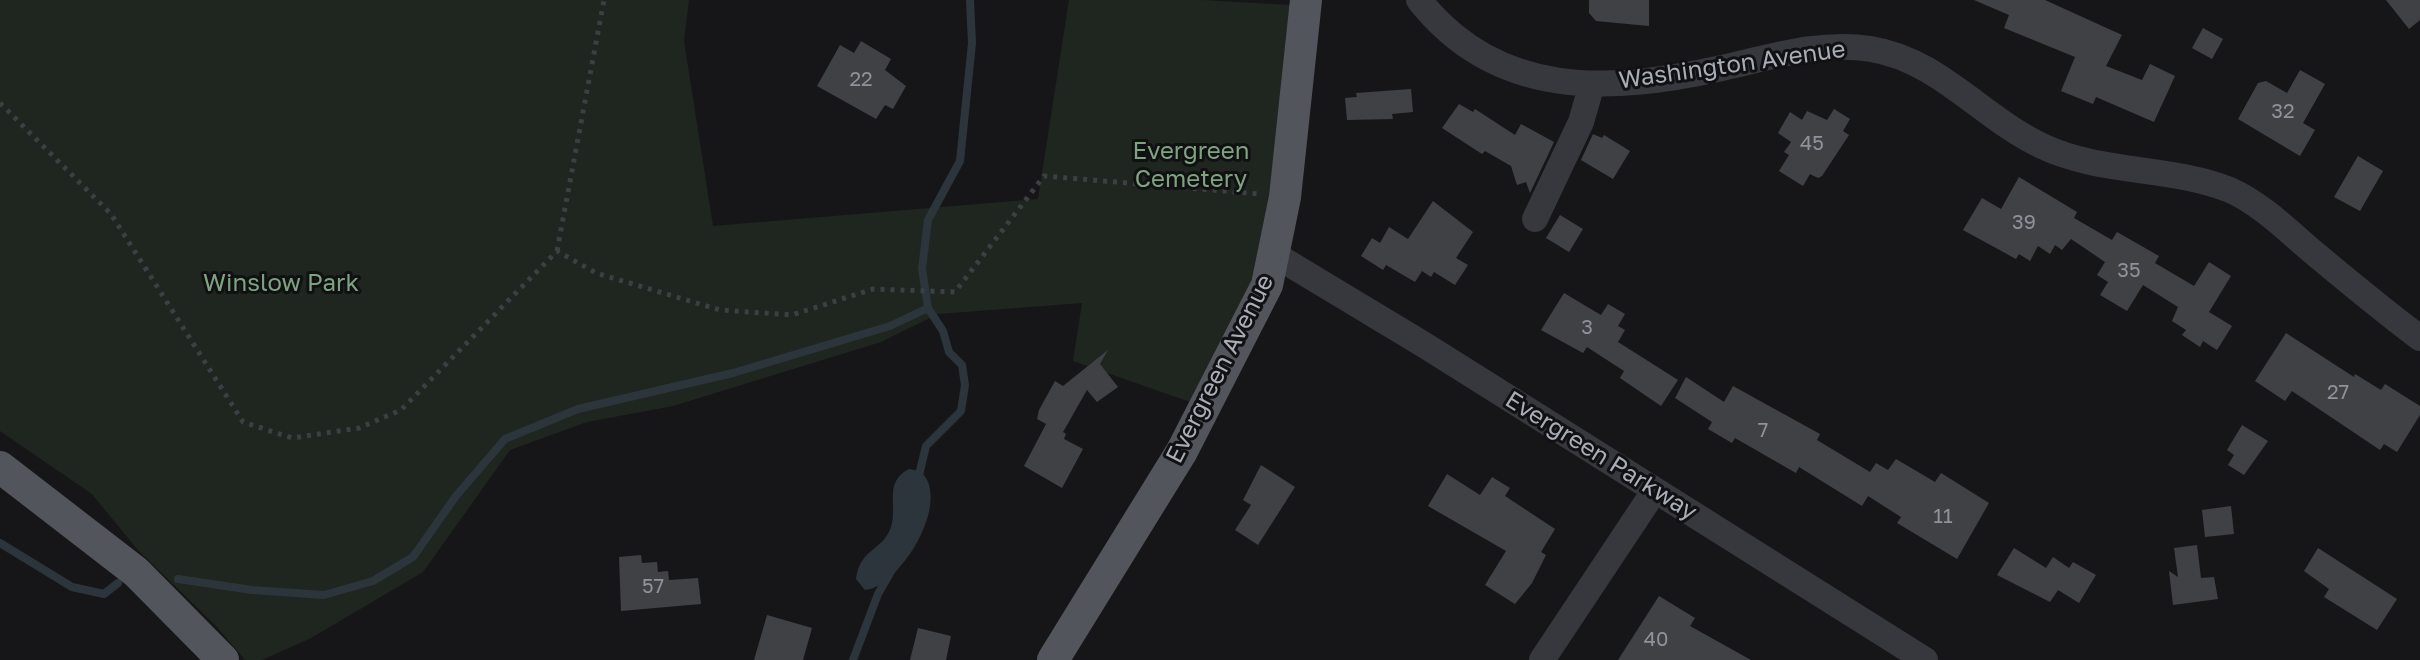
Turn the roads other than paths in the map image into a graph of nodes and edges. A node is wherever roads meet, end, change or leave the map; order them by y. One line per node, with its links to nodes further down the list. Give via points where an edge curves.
1 (1306, 0): 5 (main road, Evergreen Avenue)
2 (1419, 0): 3 (street, Washington Avenue, via 1445,30 1480,56 1534,77)
3 (1592, 84): 4 (street, via 1581,122); 6 (street, Washington Avenue, via 1700,73 1824,47 1891,53 1929,70 1999,123 2044,147 2108,166 2213,184 2256,204)
4 (1535, 219)
5 (1275, 255): 8 (street, Evergreen Parkway); 10 (main road, Evergreen Avenue, via 1261,297 1182,451)
6 (2420, 338)
7 (0, 467): 9 (main road, via 136,572)
8 (1655, 490): 11 (street); 12 (street, Evergreen Parkway)
9 (223, 660)
10 (1053, 660)
11 (1542, 660)
12 (1925, 660)

